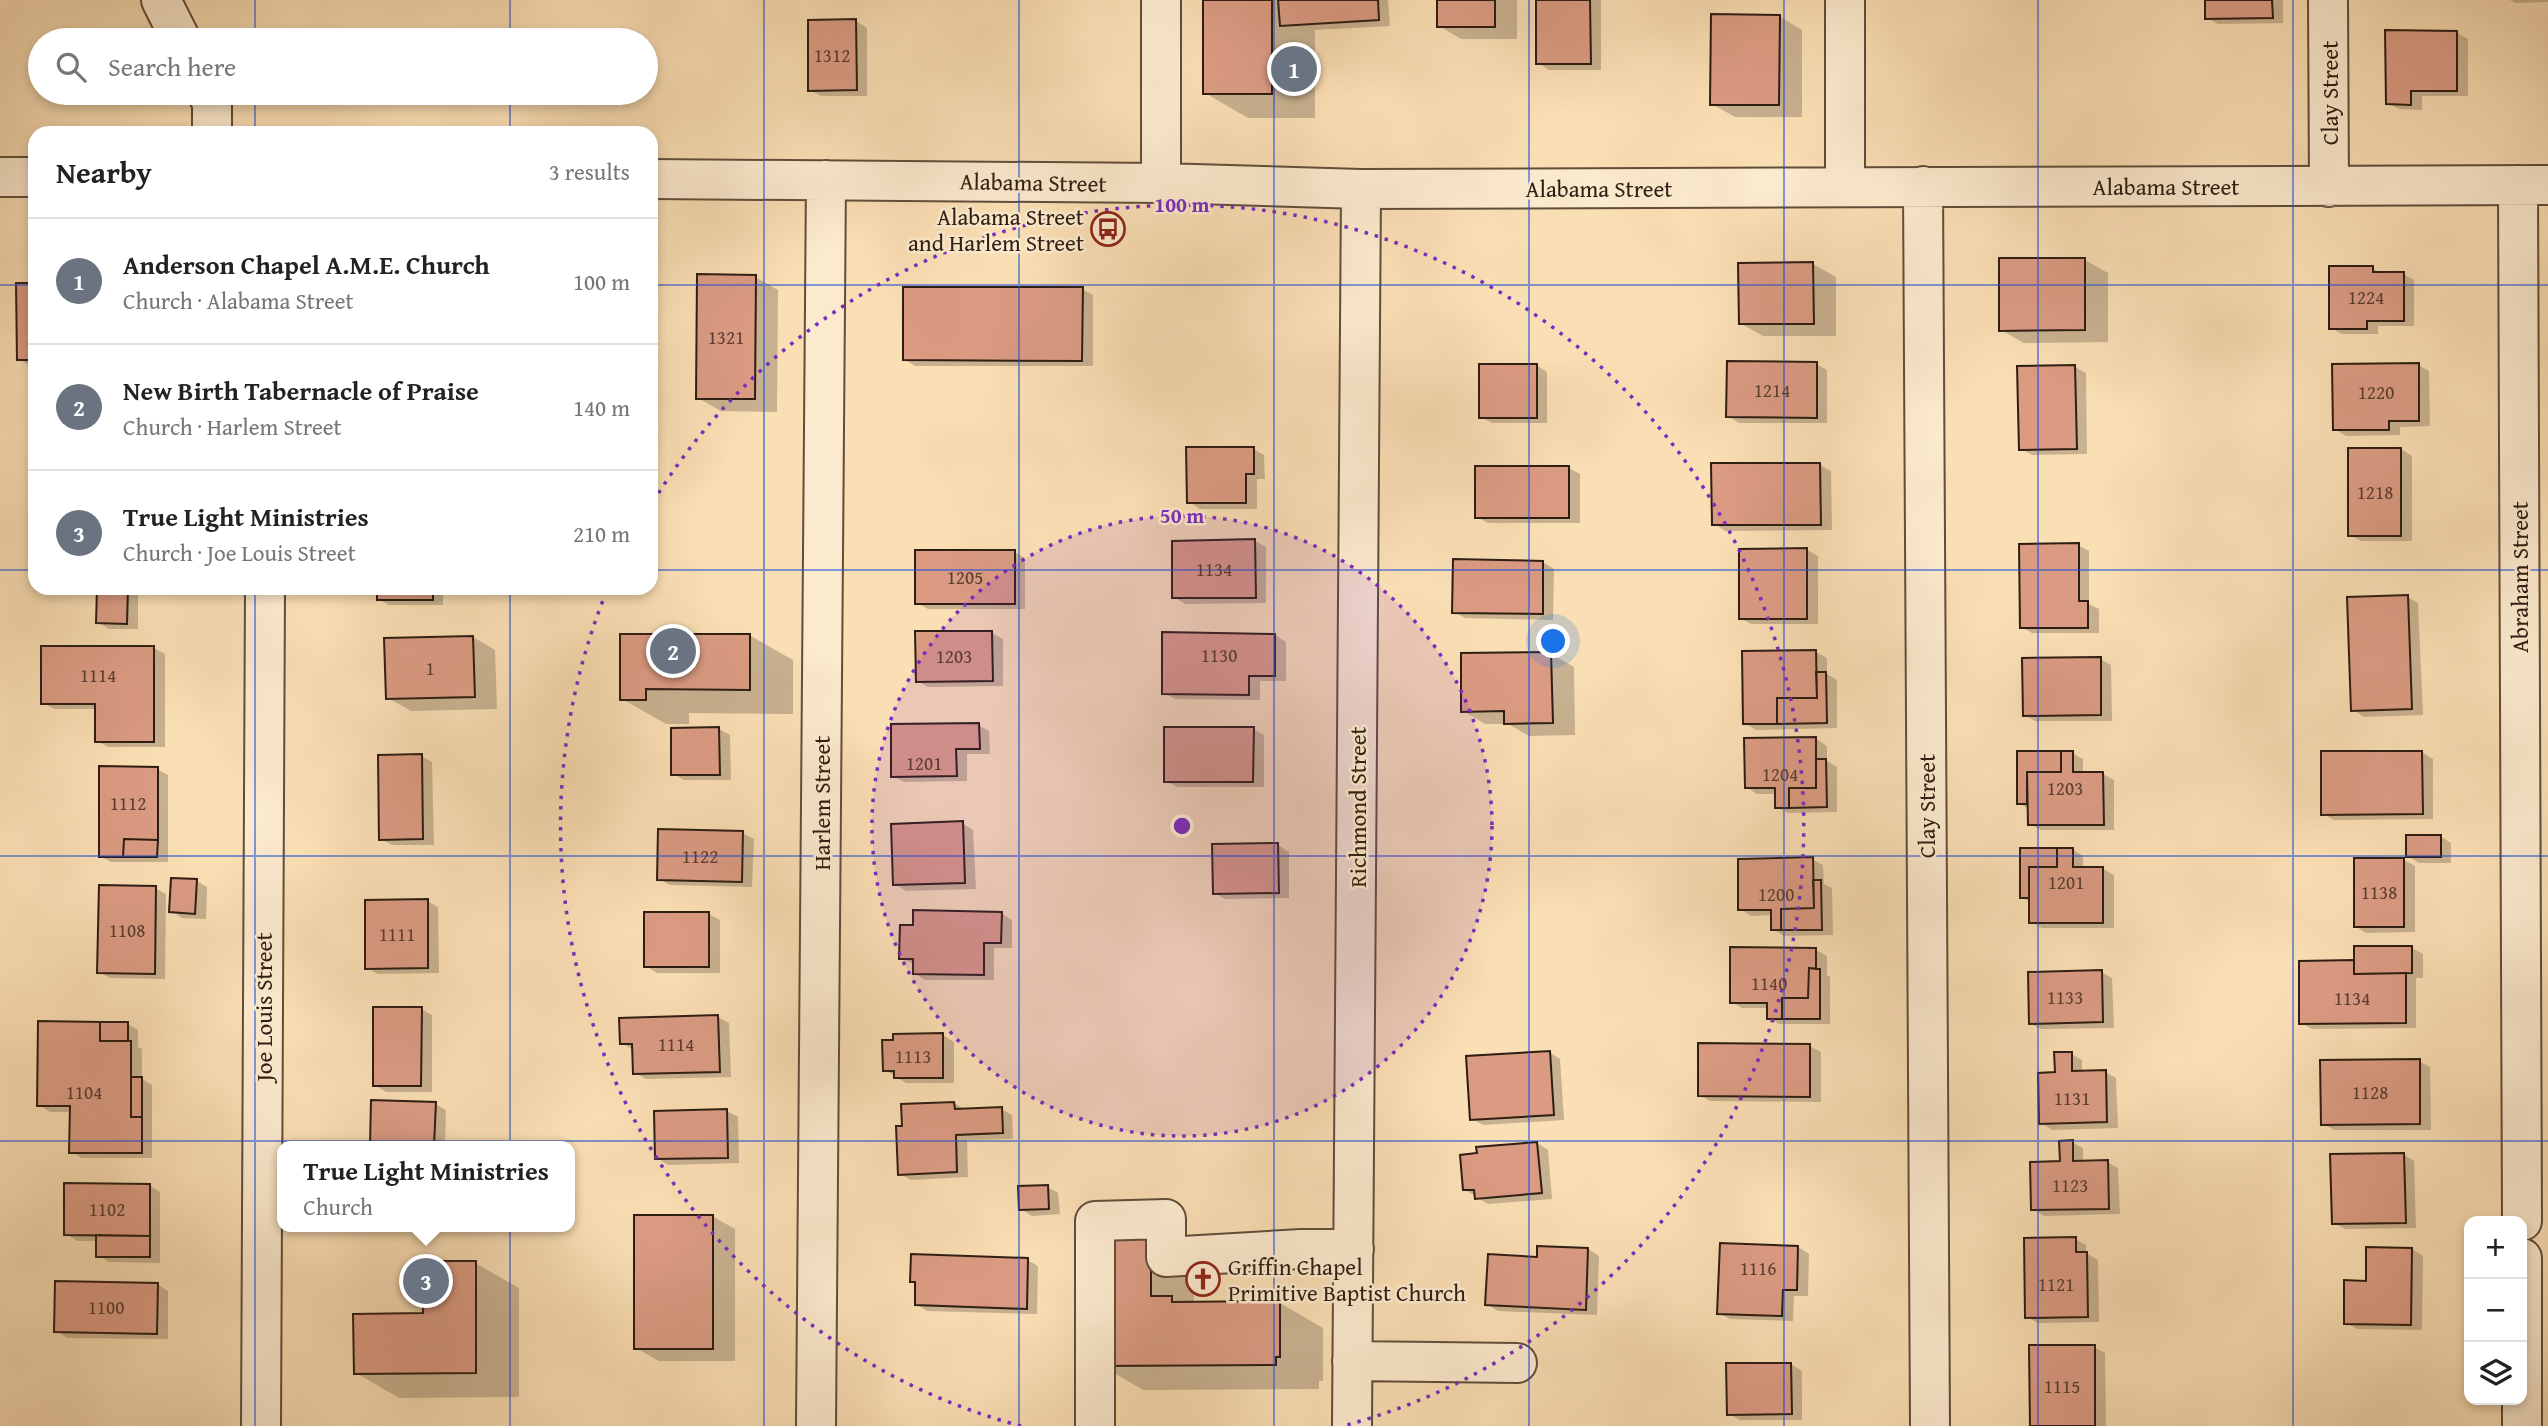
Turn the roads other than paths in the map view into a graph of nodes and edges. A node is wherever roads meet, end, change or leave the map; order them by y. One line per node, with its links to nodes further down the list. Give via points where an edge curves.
1 (161, 0): 5 (street)
2 (1161, 0): 12 (street)
3 (1845, 0): 15 (street)
4 (2328, 0): 16 (street, Clay Street)
5 (175, 28)
6 (212, 105): 7 (street)
7 (212, 126)
8 (0, 177): 9 (street)
9 (28, 177)
10 (658, 179): 11 (street, Alabama Street)
11 (826, 180): 12 (street, Alabama Street); 25 (street, Harlem Street)
12 (1161, 183): 17 (street, Alabama Street)
13 (2533, 185): 16 (street, Alabama Street); 19 (street, Abraham Street)
14 (1923, 186): 15 (street, Alabama Street); 16 (street, Alabama Street); 28 (street, Clay Street)
15 (1846, 187): 17 (street, Alabama Street)
16 (2329, 187)
17 (1361, 189): 20 (street, Richmond Street)
18 (265, 595): 24 (street, Joe Louis Street)
19 (2522, 1216)
20 (1354, 1249): 22 (street, Richmond Street); 26 (street, via 1166,1257 1166,1219 1095,1222)
21 (2522, 1279): 29 (street)
22 (1352, 1361): 23 (street); 27 (street, Richmond Street)
23 (1517, 1363)
24 (261, 1426)
25 (816, 1426)
26 (1095, 1426)
27 (1352, 1426)
28 (1930, 1426)
29 (2522, 1426)

